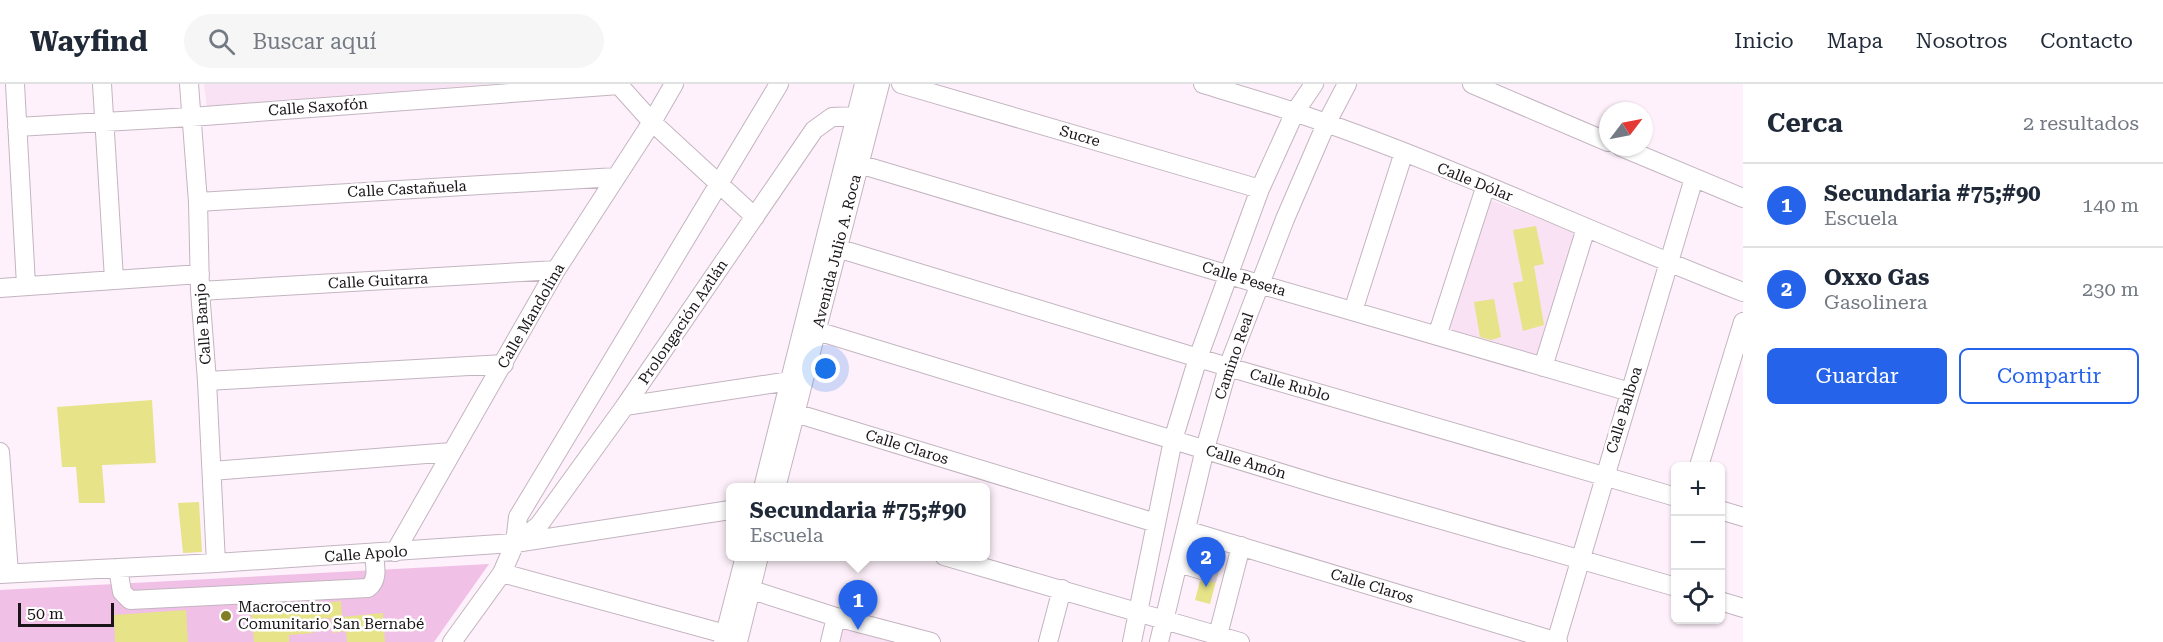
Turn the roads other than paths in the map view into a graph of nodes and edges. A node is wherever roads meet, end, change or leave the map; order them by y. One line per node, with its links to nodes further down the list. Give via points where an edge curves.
1 (15, 84): 20 (street)
2 (102, 84): 17 (street)
3 (189, 84): 16 (street, Calle Banjo)
4 (619, 84): 16 (street, Calle Saxofón); 18 (street)
5 (674, 84): 18 (street, Calle Mandolina)
6 (779, 84): 27 (street, Prolongación Aztlán)
7 (864, 84): 15 (street, Avenida Julio A. Roca)
8 (880, 84): 24 (street, Avenida Julio A. Roca)
9 (901, 84): 29 (street, Sucre)
10 (1203, 84): 14 (street, Calle Dólar)
11 (1314, 84): 14 (street)
12 (1347, 84): 19 (street, Camino Real)
13 (1472, 84): 21 (street)
14 (1295, 112): 19 (street, Calle Dólar); 29 (street)
15 (856, 116): 32 (street, Prolongación Aztlán, via 832,117 814,130); 53 (street, Avenida Julio A. Roca)
16 (191, 117): 17 (street, Calle Saxofón); 31 (street, Calle Banjo)
17 (104, 122): 20 (street, Calle Saxofón); 38 (street)
18 (652, 122): 25 (street, Calle Mandolina); 27 (street)
19 (1326, 124): 22 (street, Calle Dólar); 40 (street, Camino Real)
20 (17, 127): 41 (street)
21 (1599, 138)
22 (1404, 152): 28 (street, Calle Dólar); 44 (street)
23 (1642, 156): 26 (street)
24 (859, 164): 34 (street, Avenida Julio A. Roca); 37 (street, Calle Peseta)
25 (616, 177): 31 (street, Calle Castañuela); 36 (street, Calle Mandolina)
26 (1694, 178): 30 (street); 35 (street, Calle Balboa)
27 (719, 185): 32 (street); 72 (street, Prolongación Aztlán, via 518,517)
28 (1486, 185): 33 (street, Calle Dólar); 47 (street)
29 (1260, 189): 37 (street)
30 (1743, 198)
31 (198, 201): 39 (street, Calle Banjo)
32 (755, 217): 55 (street, Prolongación Aztlán)
33 (1586, 228): 35 (street, Calle Dólar); 51 (street)
34 (837, 248): 46 (street, Avenida Julio A. Roca); 48 (street, Calle Rublo)
35 (1667, 263): 43 (street, Calle Dólar); 54 (street, Calle Balboa)
36 (556, 270): 39 (street, Calle Guitarra); 49 (street, Calle Mandolina)
37 (1227, 274): 40 (street, Calle Peseta); 48 (street)
38 (114, 279): 39 (street, Calle Guitarra); 41 (street, Calle Guitarra)
39 (200, 283): 52 (street, Calle Banjo)
40 (1259, 284): 44 (street, Calle Peseta); 50 (street, Camino Real)
41 (26, 285): 42 (street, Calle Guitarra)
42 (0, 288)
43 (1743, 292)
44 (1353, 311): 47 (street, Calle Peseta)
45 (1743, 322): 61 (street)
46 (818, 331): 56 (street, Avenida Julio A. Roca); 57 (street, Calle Amón)
47 (1437, 336): 51 (street, Calle Peseta)
48 (1198, 358): 50 (street, Calle Rublo); 57 (street)
49 (504, 364): 52 (street); 60 (street, Calle Mandolina)
50 (1228, 367): 58 (street, Camino Real); 63 (street, Calle Rublo)
51 (1543, 367): 54 (street, Calle Peseta)
52 (207, 381): 62 (street, Calle Banjo)
53 (790, 381): 55 (street); 64 (street, Avenida Julio A. Roca)
54 (1630, 392): 63 (street, Calle Balboa)
55 (626, 406): 72 (street, Prolongación Aztlán, via 539,525)
56 (795, 413): 65 (street, Avenida Julio A. Roca); 70 (street, Calle Claros)
57 (1173, 440): 58 (street, Calle Amón); 70 (street)
58 (1205, 450): 71 (street, Camino Real); 76 (street, Calle Amón)
59 (0, 452): 83 (street)
60 (451, 452): 62 (street); 74 (street, Calle Mandolina)
61 (1700, 462)
62 (212, 471): 80 (street, Calle Banjo)
63 (1604, 476): 66 (street, Calle Rublo); 76 (street, Calle Balboa)
64 (764, 483)
65 (777, 483)
66 (1671, 496)
67 (726, 511): 72 (street, Calle Apolo)
68 (1725, 512): 69 (street)
69 (1743, 517)
70 (1156, 523): 91 (street)
71 (1186, 530): 73 (street, Calle Claros); 81 (street, Camino Real)
72 (515, 543): 74 (street, Calle Apolo); 84 (street, Prolongación Aztlán)
73 (1240, 546): 85 (street); 103 (street, Calle Claros)
74 (395, 552): 75 (street, Calle Apolo)
75 (374, 554): 80 (street, Calle Apolo); 82 (street, via 374,584 368,588 130,600 122,592)
76 (1580, 558): 86 (street, Calle Amón); 103 (street, Calle Balboa)
77 (744, 561): 95 (street)
78 (758, 561): 88 (street)
79 (962, 561): 87 (street)
80 (216, 563): 82 (street, Calle Apolo)
81 (1178, 563): 85 (street); 93 (street, Camino Real)
82 (118, 568): 83 (street, Calle Apolo)
83 (4, 573)
84 (502, 573): 95 (street); 97 (street, Prolongación Aztlán)
85 (1218, 574): 94 (street)
86 (1671, 585)
87 (1062, 589): 91 (street); 99 (street)
88 (752, 590): 92 (street); 95 (street)
89 (1725, 603): 90 (street)
90 (1743, 608)
91 (1138, 613): 93 (street); 100 (street)
92 (836, 617): 96 (street); 98 (street)
93 (1164, 619): 94 (street); 101 (street, Camino Real)
94 (1218, 635): 102 (street)
95 (729, 639)
96 (836, 640)
97 (453, 642)
98 (932, 642)
99 (1048, 642)
100 (1132, 642)
101 (1160, 642)
102 (1240, 642)
103 (1557, 642)

